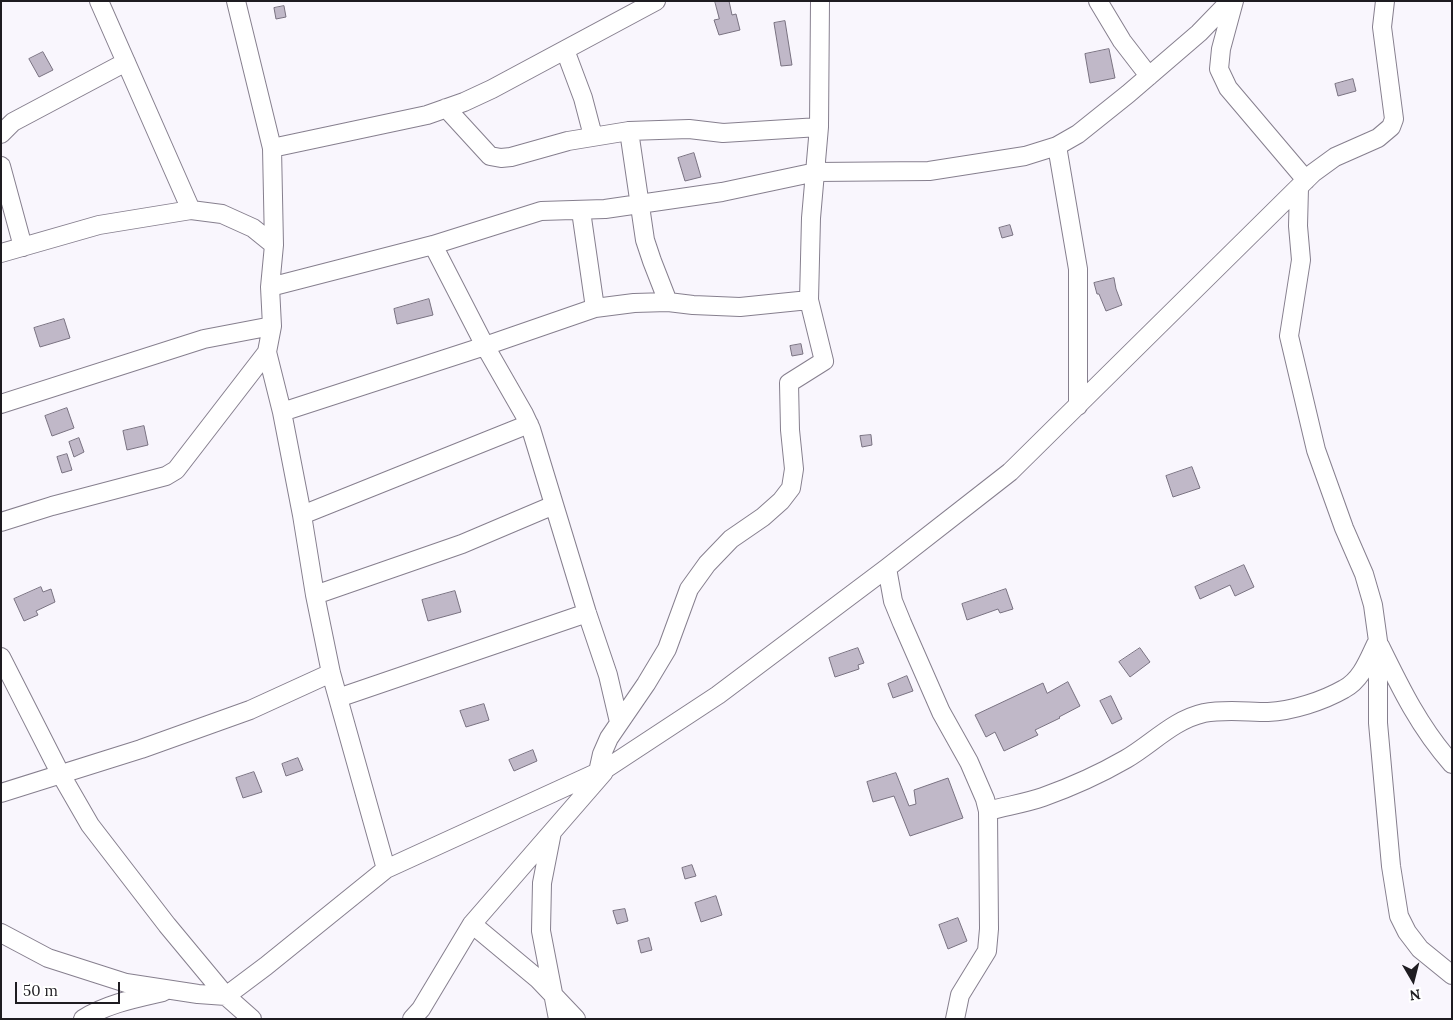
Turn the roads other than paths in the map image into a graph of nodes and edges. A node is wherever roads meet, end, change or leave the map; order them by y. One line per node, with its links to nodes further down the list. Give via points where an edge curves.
1 (99, 1): 10 (street)
2 (236, 1): 18 (street)
3 (656, 1): 9 (street)
4 (820, 1): 13 (street)
5 (1098, 1): 11 (street)
6 (1230, 1): 11 (street)
7 (1234, 1): 21 (street, via 1219,68 1228,88)
8 (1385, 1): 21 (street, via 1382,27 1393,103 1391,127 1378,138 1335,158)
9 (565, 50): 12 (street, via 492,89); 16 (street)
10 (126, 62): 15 (street, via 13,122); 23 (street)
11 (1149, 76): 17 (street, via 1078,134)
12 (446, 108): 16 (street, via 490,156 511,157); 18 (street, via 427,115)
13 (819, 128): 14 (street); 20 (street)
14 (629, 131): 16 (street); 22 (street)
15 (1, 134)
16 (593, 136)
17 (1057, 146): 20 (street, via 1026,156 929,171); 37 (street, via 1078,269)
18 (272, 148): 25 (street)
19 (1, 166): 27 (street)
20 (816, 172): 22 (street, via 722,192); 30 (street)
21 (1302, 184): 37 (street); 46 (street, via 1298,226 1301,260 1288,336 1316,450 1364,574)
22 (641, 203): 24 (street); 31 (street, via 645,240)
23 (191, 210): 25 (street, via 222,214 253,228); 27 (street, via 99,225)
24 (581, 211): 26 (street, via 541,211); 32 (street)
25 (274, 245): 29 (street)
26 (433, 245): 29 (street); 34 (street)
27 (23, 246): 28 (street)
28 (1, 253)
29 (270, 287): 33 (street)
30 (809, 300): 31 (street, via 740,307); 50 (street, via 824,361 789,383 794,469 791,488 764,517 731,539 707,564 689,589 667,649)
31 (668, 302): 32 (street)
32 (595, 308): 34 (street)
33 (272, 326): 35 (street); 36 (street, via 204,340)
34 (485, 346): 38 (street); 39 (street)
35 (267, 352): 38 (street); 42 (street, via 176,470 166,476)
36 (1, 404)
37 (1078, 406): 43 (street, via 1010,472)
38 (282, 412): 41 (street)
39 (529, 424): 40 (street); 41 (street)
40 (554, 505): 44 (street, via 462,544); 45 (street)
41 (302, 515): 44 (street)
42 (1, 522)
43 (887, 568): 52 (street, via 718,695); 55 (street, via 893,601 902,624 941,712 969,762)
44 (315, 595): 48 (street)
45 (587, 613): 49 (street); 50 (street, via 608,675)
46 (1378, 641): 51 (street, via 1408,703 1435,745); 55 (street, via 1359,676 1345,689 1326,698 1270,712 1203,713 1170,727 1127,758 1079,783 1041,798); 60 (street, via 1379,732 1391,866 1399,916 1420,949)
47 (1, 657): 53 (street)
48 (331, 673): 49 (street); 53 (street, via 250,710 142,749)
49 (338, 698): 57 (street)
50 (619, 722): 52 (street, via 602,754)
51 (1452, 764)
52 (602, 770): 56 (street); 57 (street)
53 (60, 773): 54 (street); 62 (street, via 90,825)
54 (1, 793)
55 (988, 811): 69 (street, via 988,951 960,995)
56 (552, 831): 58 (street); 63 (street, via 542,883 541,931)
57 (386, 869): 62 (street)
58 (472, 924): 63 (street); 66 (street)
59 (1, 933): 61 (street, via 48,958 89,972 126,983)
60 (1452, 974)
61 (171, 990): 62 (street); 64 (street, via 130,1000)
62 (226, 996): 65 (street)
63 (554, 996): 67 (street); 68 (street)
64 (83, 1019)
65 (252, 1019)
66 (412, 1019)
67 (558, 1019)
68 (576, 1019)
69 (956, 1019)

